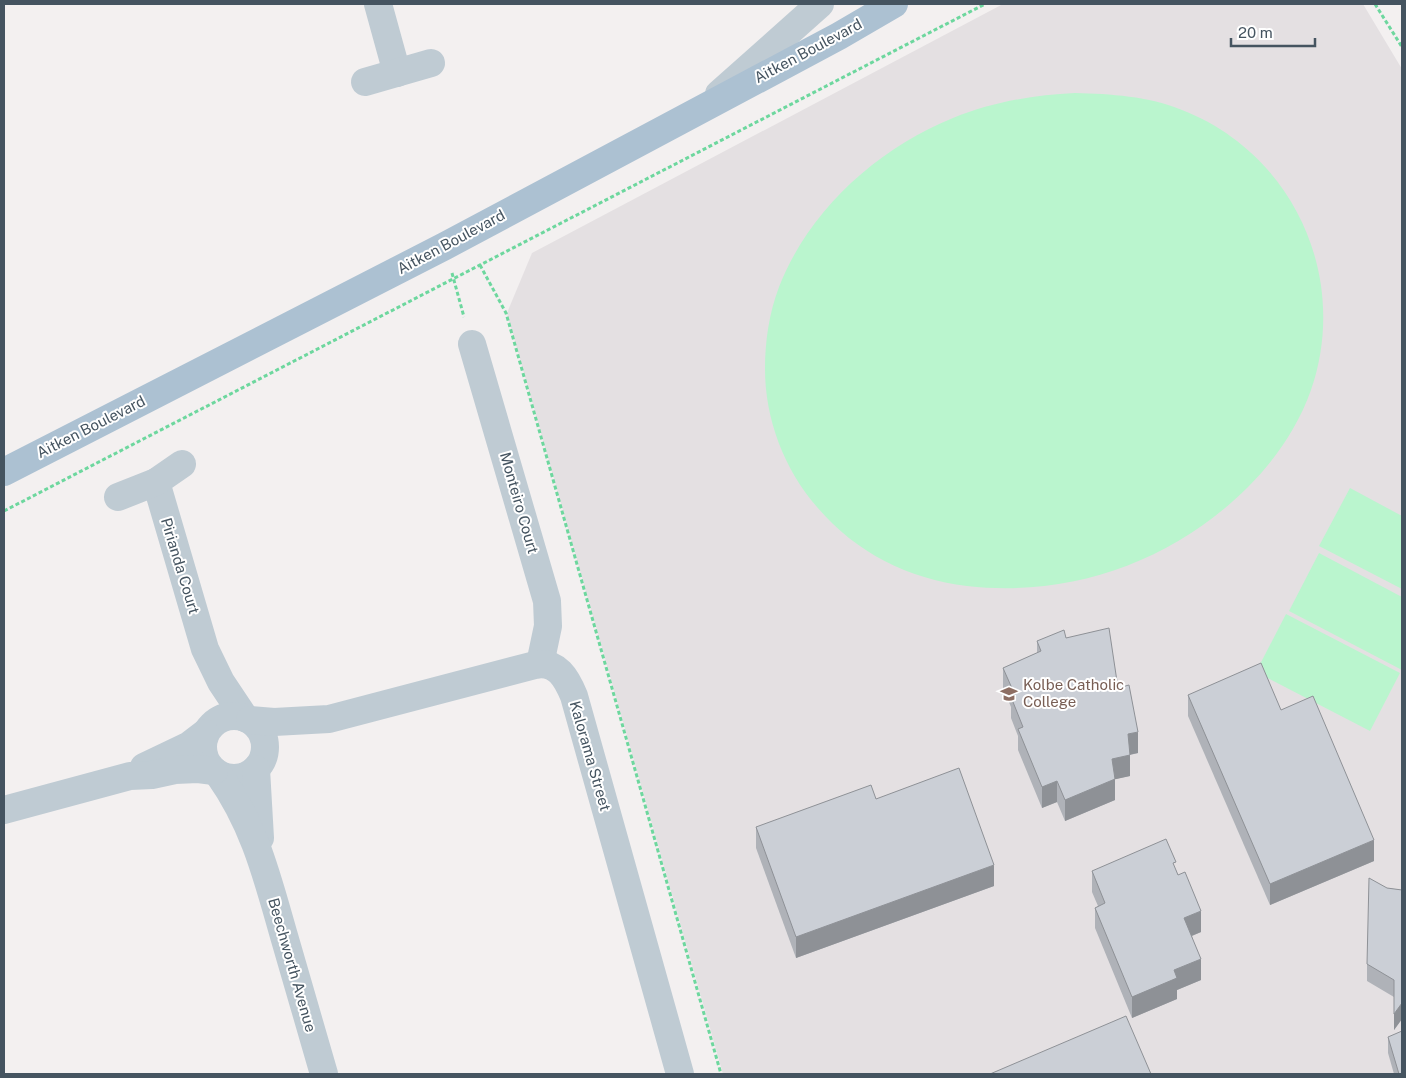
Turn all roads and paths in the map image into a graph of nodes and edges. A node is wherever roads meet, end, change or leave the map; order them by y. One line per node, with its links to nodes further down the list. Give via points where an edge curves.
1 (378, 4): 8 (street)
2 (820, 4): 10 (street)
3 (894, 4): 10 (main road, Aitken Boulevard)
4 (985, 4): 12 (path)
5 (1375, 4): 6 (path)
6 (1402, 47)
7 (431, 63): 8 (street)
8 (397, 73): 9 (street)
9 (365, 82)
10 (705, 107): 11 (main road, Aitken Boulevard)
11 (445, 246): 13 (path); 16 (main road, Aitken Boulevard)
12 (480, 265): 13 (path); 32 (path, via 506,313)
13 (454, 279): 14 (path); 19 (path)
14 (472, 344): 21 (street, Monteiro Court, via 548,601 548,626)
15 (182, 464): 17 (street)
16 (4, 472)
17 (156, 482): 18 (street); 20 (street, Pirianda Court)
18 (118, 496)
19 (4, 511)
20 (205, 650): 22 (street, Pirianda Court, via 221,682); 24 (street, Pirianda Court, via 210,698)
21 (540, 664): 23 (street); 31 (street, Kalorama Street, via 556,668 566,678 574,696)
22 (247, 719): 23 (street, via 274,722); 24 (street, via 226,717); 25 (street, via 258,727 263,736 264,756)
23 (329, 719): 25 (street, via 292,738)
24 (207, 730): 26 (street, via 203,754); 27 (street, via 188,746)
25 (258, 767): 26 (street, via 238,778); 29 (street, Beechworth Avenue)
26 (217, 773): 27 (street, via 198,769); 29 (street, Beechworth Avenue, via 233,795)
27 (130, 776): 28 (street)
28 (4, 810)
29 (261, 855): 30 (street, Beechworth Avenue)
30 (324, 1074)
31 (680, 1074)
32 (721, 1074)

